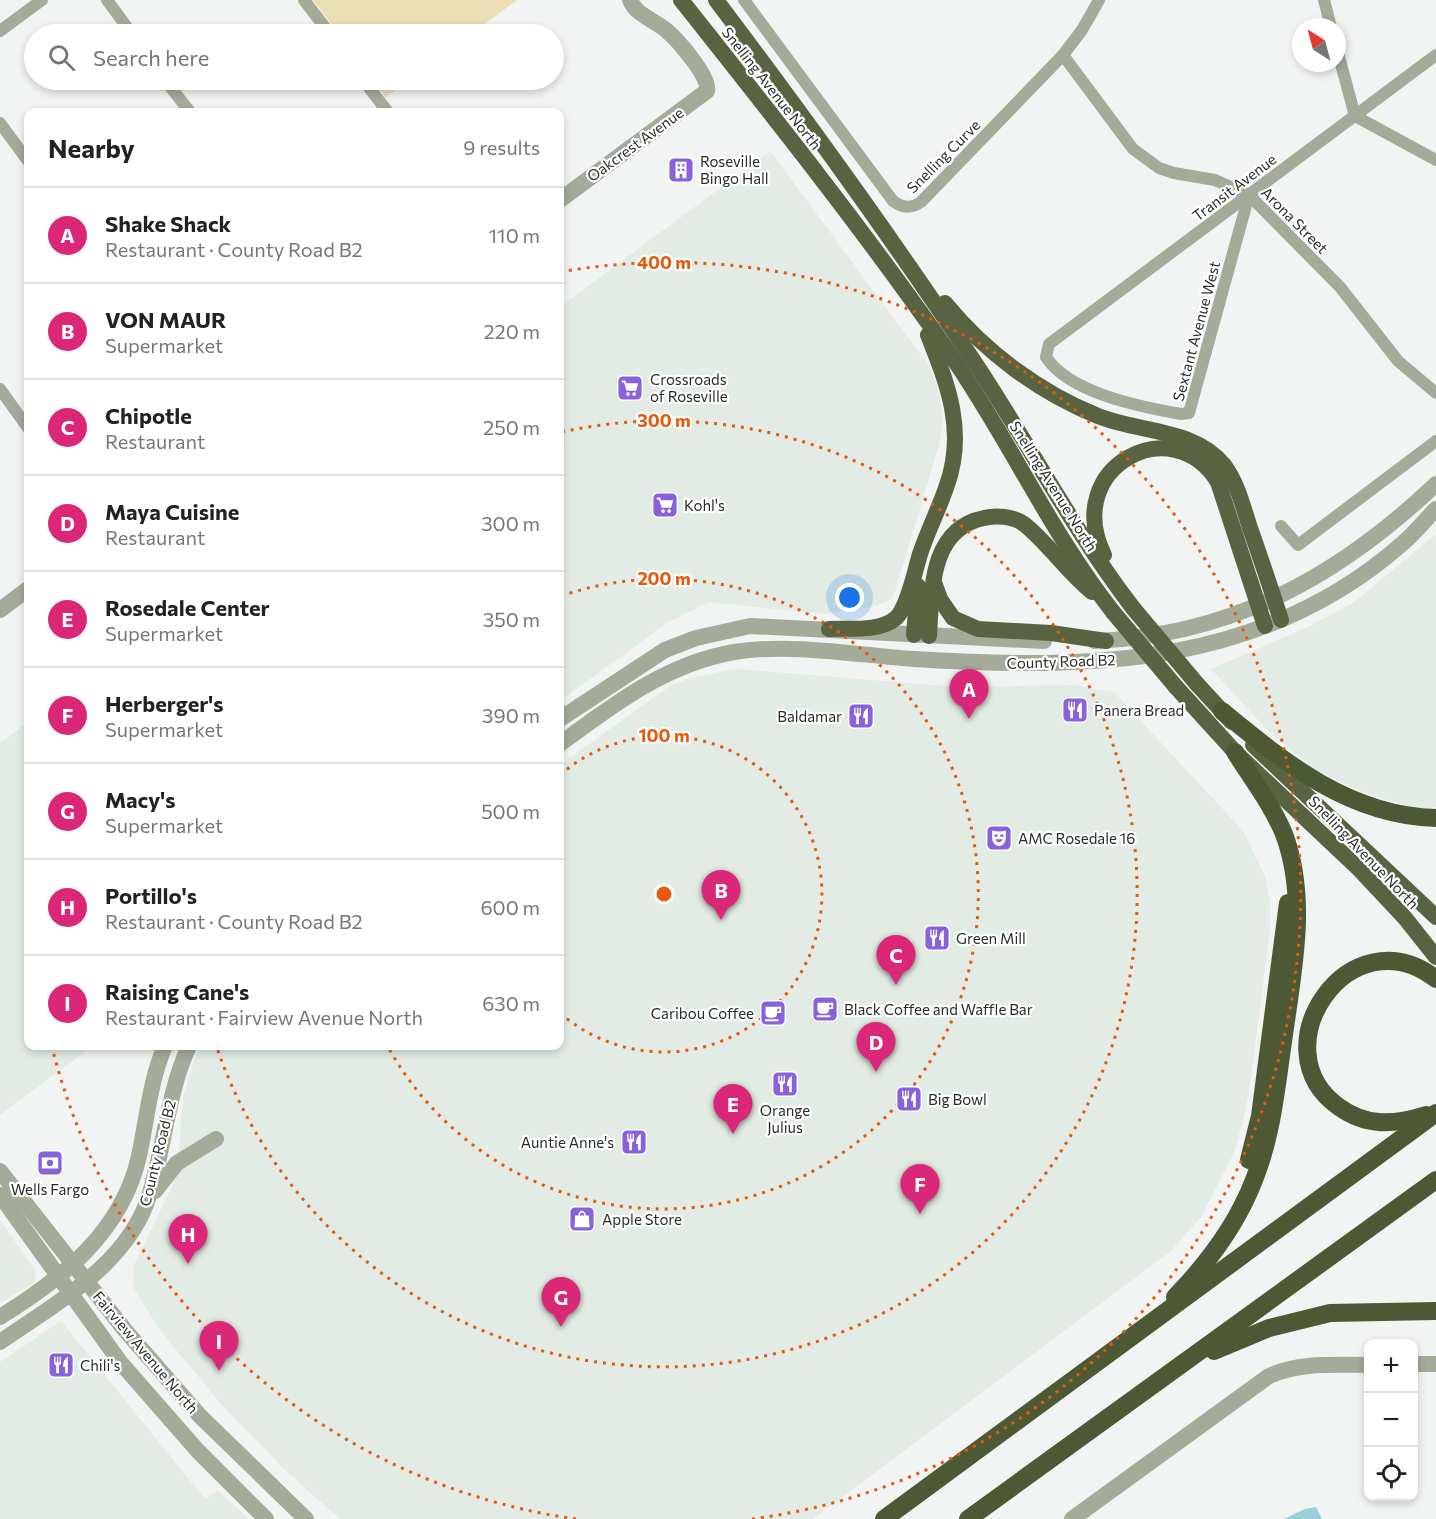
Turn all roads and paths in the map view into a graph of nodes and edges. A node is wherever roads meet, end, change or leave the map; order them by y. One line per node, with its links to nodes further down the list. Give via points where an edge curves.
1 (42, 0): 13 (street)
2 (106, 0): 11 (street)
3 (304, 0): 12 (street)
4 (630, 0): 26 (street, Oakcrest Avenue, via 643,15 675,38 709,87 705,94)
5 (681, 0): 28 (highway, Snelling Avenue North)
6 (716, 0): 27 (highway, Snelling Avenue North)
7 (744, 0): 15 (street, Snelling Curve, via 893,201 905,208 921,202)
8 (1099, 0): 15 (street, Snelling Curve)
9 (1324, 0): 10 (street)
10 (1329, 18)
11 (124, 24)
12 (322, 24)
13 (0, 31)
14 (1436, 54): 21 (street, Transit Avenue)
15 (1063, 55): 25 (street, Arona Street, via 1123,137 1145,160 1174,173 1215,180)
16 (1343, 72): 21 (street)
17 (173, 90): 19 (street)
18 (371, 90): 20 (street)
19 (187, 108)
20 (385, 108)
21 (1355, 116): 24 (street); 25 (street, Transit Avenue)
22 (0, 123): 23 (street)
23 (24, 156)
24 (1436, 160)
25 (1249, 195): 29 (street, Transit Avenue); 29 (street, Sextant Avenue West, via 1189,413 1106,398 1053,368 1046,357); 31 (street, Arona Street, via 1340,287 1398,361)
26 (564, 197)
27 (888, 236): 40 (highway, Snelling Avenue North); 41 (highway, via 975,336 1044,389 1123,426 1187,439 1212,453 1238,491)
28 (919, 311): 37 (highway, via 948,384 956,432 947,486); 42 (highway, Snelling Avenue North, via 952,356)
29 (1048, 344)
30 (0, 389): 32 (street)
31 (1436, 393)
32 (24, 422)
33 (1436, 441): 36 (street, via 1298,545)
34 (1436, 484): 41 (street, County Road B2, via 1349,557)
35 (1436, 509): 44 (street, County Road B2, via 1405,542 1364,573 1322,600)
36 (1281, 526)
37 (927, 532): 45 (highway, via 898,617 879,626); 46 (highway, via 918,585)
38 (933, 574): 42 (highway, via 958,528 981,518 1004,517 1023,523); 46 (highway); 47 (highway, via 944,605 962,623 978,629)
39 (24, 592): 43 (street)
40 (1123, 594): 41 (highway, via 1096,538 1092,514 1095,501 1107,477 1123,461 1145,450 1172,449 1197,459 1218,482); 49 (highway, Snelling Avenue North, bridge)
41 (1266, 603): 44 (highway); 47 (street, County Road B2, via 1188,628)
42 (1111, 609): 54 (highway, Snelling Avenue North, bridge)
43 (0, 610)
44 (1273, 623): 48 (street, County Road B2, via 1195,648 1134,658 1041,665)
45 (829, 629): 46 (street, County Road B2); 50 (street, County Road B2, via 750,626 696,638 649,659)
46 (921, 635): 47 (street, County Road B2); 48 (street)
47 (1106, 641)
48 (920, 659): 52 (street, County Road B2, via 778,650 733,652 659,676)
49 (1222, 711): 55 (highway, via 1314,781 1383,810); 56 (highway, Snelling Avenue North)
50 (564, 716)
51 (564, 719): 52 (street)
52 (576, 732): 53 (street, County Road B2)
53 (564, 741)
54 (1235, 752): 57 (highway, Snelling Avenue North, via 1359,869); 74 (highway, via 1284,835 1297,899 1297,938 1270,1131 1250,1191 1210,1257 1168,1305)
55 (1436, 818)
56 (1436, 917)
57 (1436, 957)
58 (1436, 979): 61 (highway, via 1420,968 1394,961 1356,968 1335,984 1316,1008 1308,1048 1312,1070 1322,1090 1362,1120 1402,1123)
59 (164, 1050): 67 (street, County Road B2, via 126,1193 103,1235)
60 (187, 1050): 66 (street, County Road B2, via 177,1073)
61 (1436, 1112): 74 (highway)
62 (216, 1139): 66 (street, via 177,1162)
63 (0, 1171): 67 (street, Fairview Avenue North)
64 (1436, 1180): 78 (highway)
65 (0, 1195): 68 (street, Fairview Avenue North)
66 (148, 1199): 69 (street, County Road B2, via 124,1239)
67 (74, 1264): 68 (street, County Road B2); 69 (street, Fairview Avenue North)
68 (59, 1275): 70 (street, Fairview Avenue North); 72 (street, County Road B2)
69 (87, 1281): 70 (street, County Road B2); 82 (street, Fairview Avenue North, via 207,1424)
70 (71, 1293): 73 (street, County Road B2); 81 (street, Fairview Avenue North, via 162,1412)
71 (1436, 1311): 78 (highway, via 1349,1311 1299,1319 1239,1339)
72 (0, 1317)
73 (0, 1342)
74 (1108, 1357): 79 (highway)
75 (1418, 1364): 76 (street)
76 (1436, 1364)
77 (1364, 1365): 87 (street, via 1310,1364 1283,1370 1257,1383)
78 (1167, 1375): 80 (highway)
79 (949, 1472): 83 (highway); 84 (highway)
80 (1022, 1479): 85 (highway); 86 (highway)
81 (267, 1519)
82 (306, 1519)
83 (872, 1519)
84 (885, 1519)
85 (968, 1519)
86 (977, 1519)
87 (1072, 1519)

